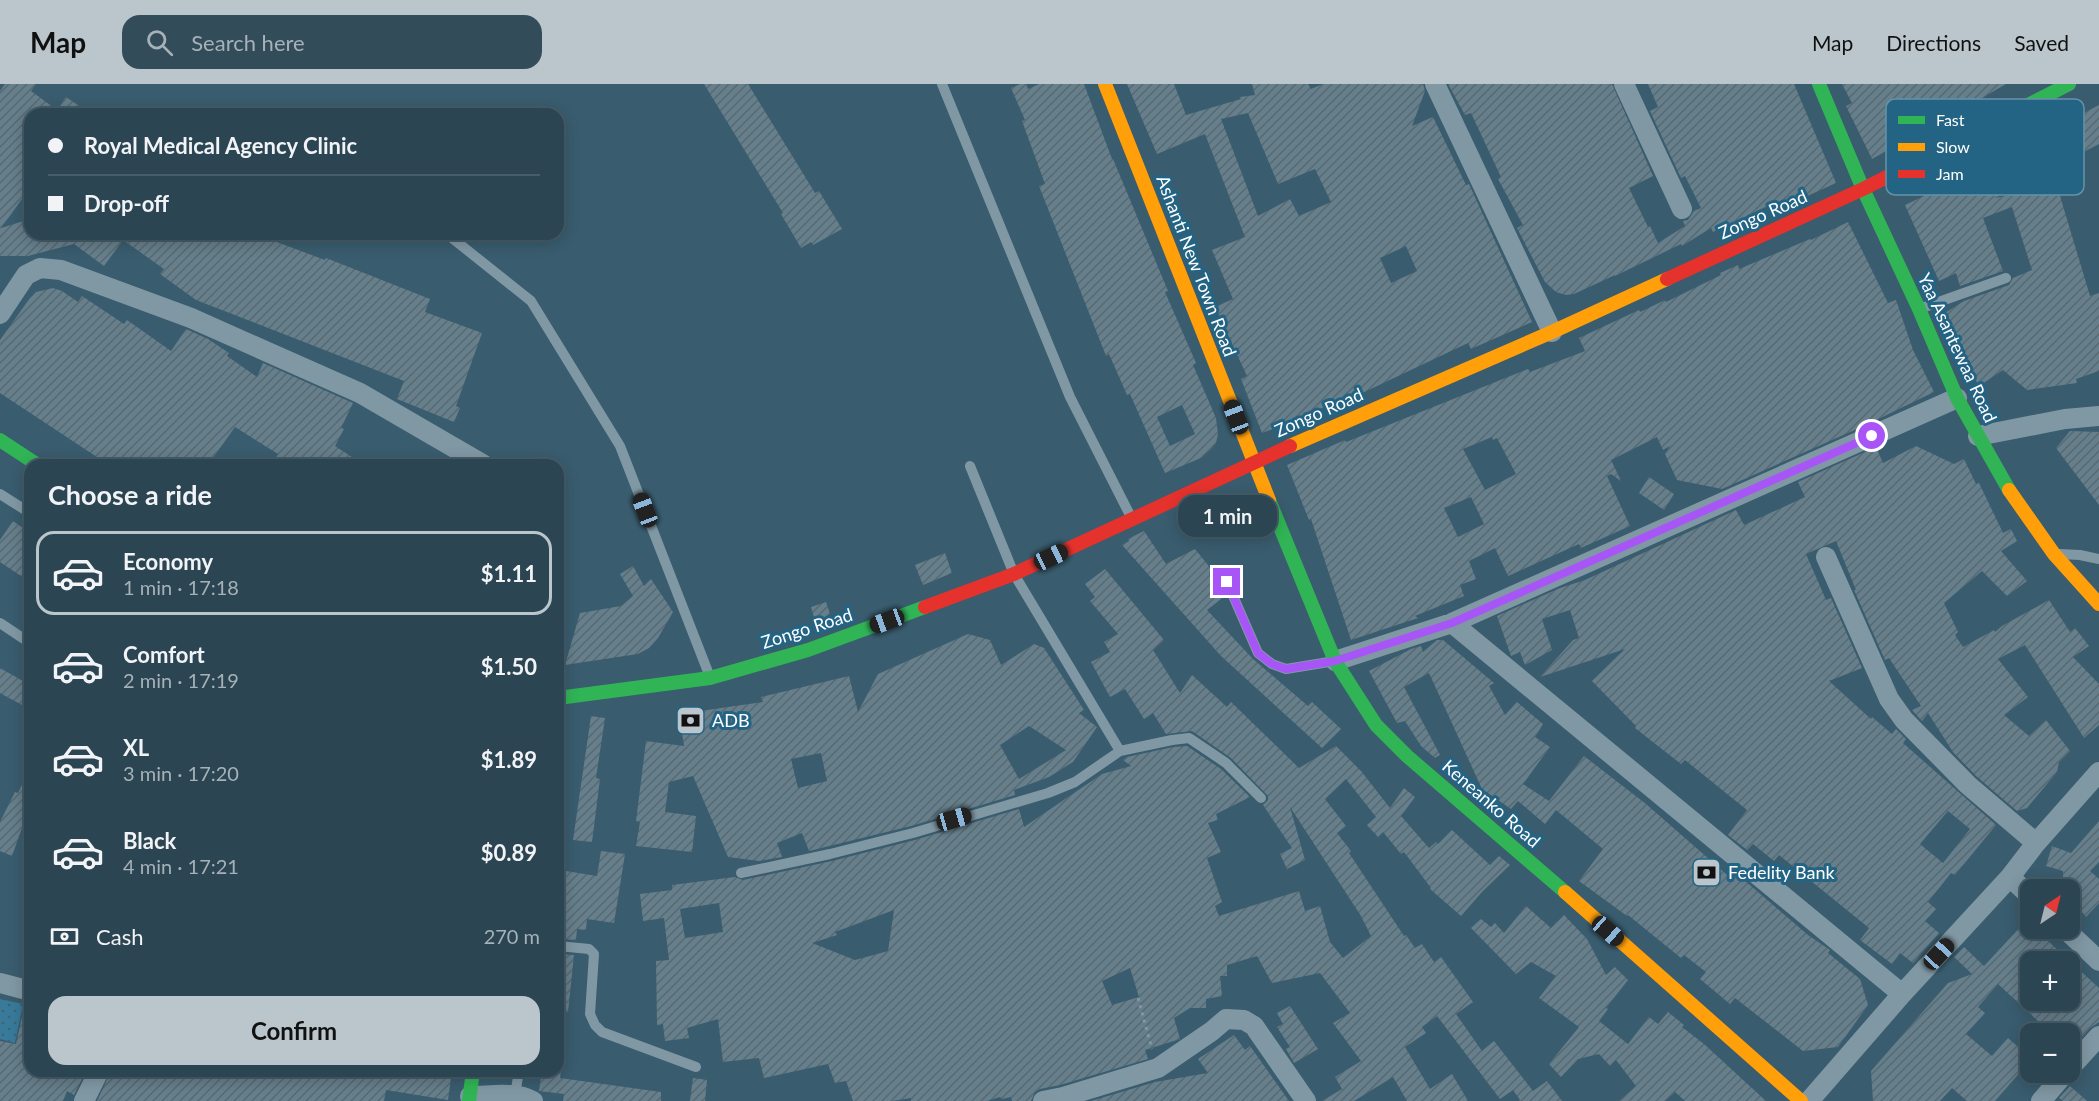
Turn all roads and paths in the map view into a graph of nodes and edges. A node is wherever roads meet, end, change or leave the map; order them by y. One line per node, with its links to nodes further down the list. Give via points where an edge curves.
1 (942, 84): 26 (lane, via 1070,397)
2 (1105, 84): 22 (street, Ashanti New Town Road)
3 (1435, 84): 15 (street)
4 (1624, 84): 10 (street)
5 (1819, 84): 9 (street, Yaa Asantewaa Road)
6 (2069, 84): 7 (street, Zongo Road)
7 (2040, 99)
8 (1886, 177): 9 (street, Zongo Road)
9 (1863, 189): 13 (street, Yaa Asantewaa Road); 15 (street, Zongo Road)
10 (1682, 209)
11 (454, 240): 37 (lane, via 531,302 621,447)
12 (2006, 278): 13 (lane)
13 (1919, 309): 16 (street, Yaa Asantewaa Road)
14 (0, 314): 21 (street, via 26,276 40,268 61,270 191,318 360,393)
15 (1552, 332): 22 (street, Zongo Road)
16 (1957, 398): 18 (street, Yaa Asantewaa Road); 34 (street)
17 (2099, 416): 18 (street)
18 (1978, 436): 27 (street, Yaa Asantewaa Road, via 2015,500)
19 (0, 440): 20 (street)
20 (29, 459)
21 (474, 459)
22 (1253, 462): 26 (street, Zongo Road); 36 (street, Keneanko Road)
23 (970, 466): 30 (lane)
24 (0, 494): 25 (lane)
25 (24, 509)
26 (1132, 519): 30 (street, Zongo Road)
27 (2054, 554): 29 (lane); 32 (street, Yaa Asantewaa Road)
28 (1826, 557): 42 (street, via 1889,699 1899,713 1968,785)
29 (2099, 559)
30 (1014, 574): 37 (street, Zongo Road, via 808,650); 39 (lane)
31 (1227, 582): 36 (lane, via 1258,653 1272,664 1286,669)
32 (2099, 604)
33 (0, 623): 35 (lane)
34 (1452, 623): 36 (street); 51 (street)
35 (24, 639)
36 (1335, 661): 66 (street, Keneanko Road, via 1376,725 1407,756)
37 (710, 678): 38 (street, Zongo Road)
38 (564, 697)
39 (1120, 750): 41 (lane, via 1189,738 1226,763); 43 (lane, via 1075,782 1048,793 913,833)
40 (2099, 772): 42 (street)
41 (1261, 798)
42 (2036, 843): 44 (street)
43 (741, 873)
44 (2010, 876): 45 (street); 51 (street)
45 (2020, 886)
46 (2076, 939): 48 (street)
47 (564, 947): 55 (lane, via 589,949 594,954 590,1014 602,1032)
48 (2099, 961)
49 (0, 983): 50 (street)
50 (24, 989)
51 (1902, 994): 67 (street)
52 (1138, 998): 56 (path)
53 (2099, 1036): 54 (street)
54 (2080, 1057)
55 (696, 1067)
56 (1158, 1068): 64 (street); 65 (street, via 1226,1019 1244,1020 1254,1026)
57 (96, 1077): 63 (street)
58 (472, 1077): 62 (street)
59 (520, 1077): 61 (lane)
60 (2057, 1083): 68 (street)
61 (524, 1098): 62 (street)
62 (470, 1099)
63 (84, 1101)
64 (1043, 1101)
65 (1306, 1101)
66 (1802, 1101)
67 (1809, 1101)
68 (2041, 1101)

